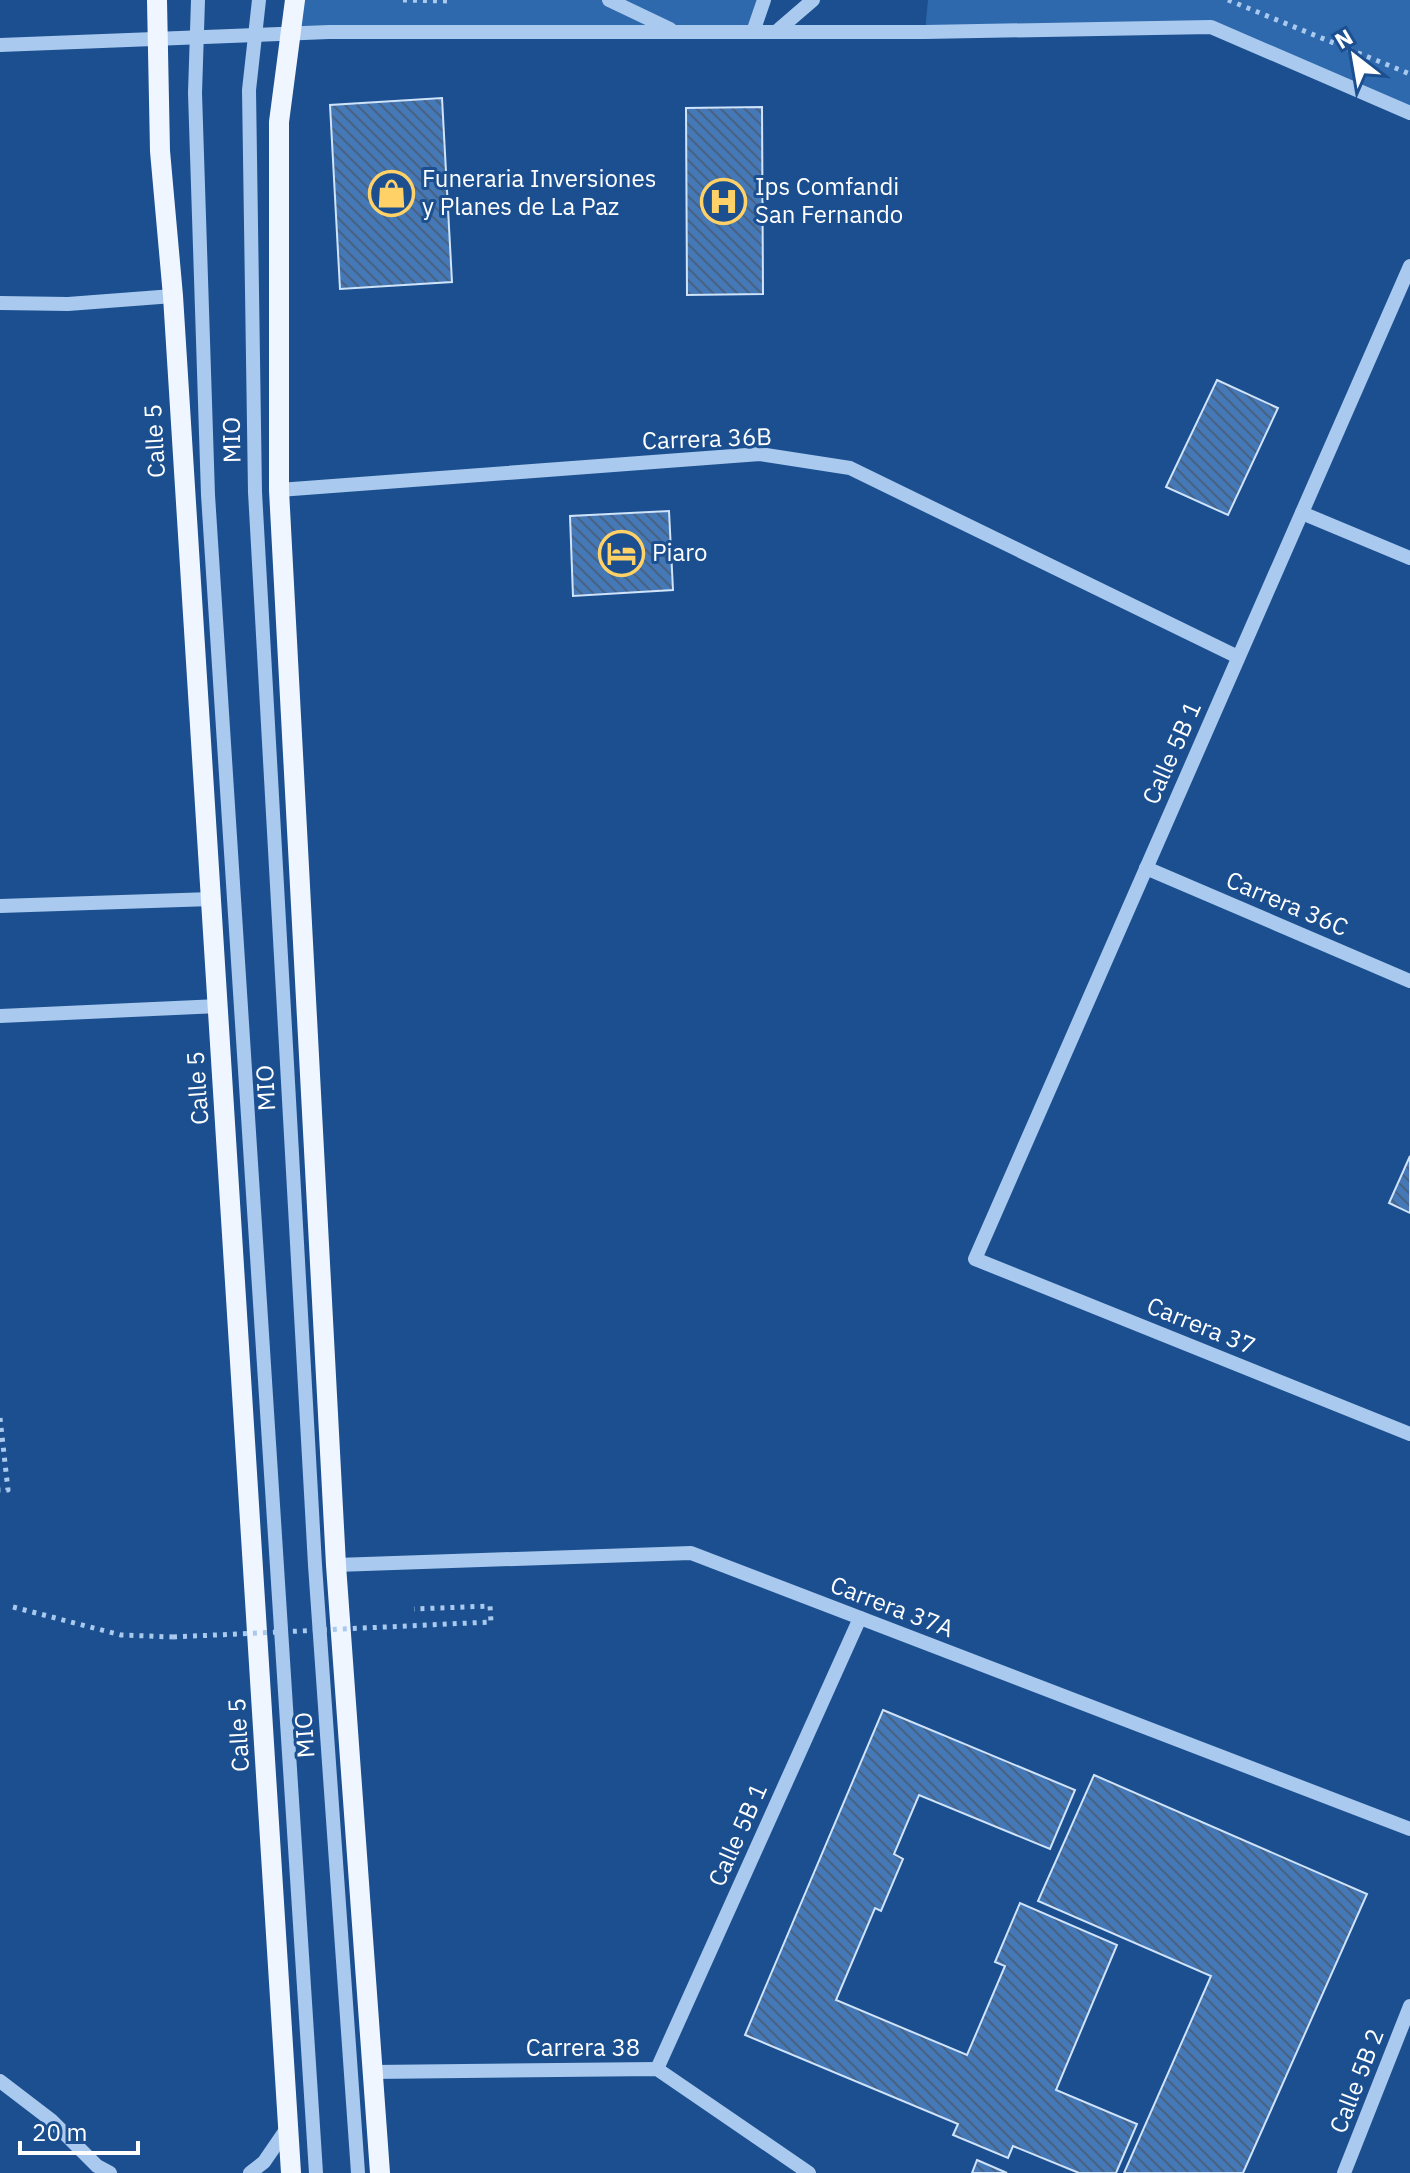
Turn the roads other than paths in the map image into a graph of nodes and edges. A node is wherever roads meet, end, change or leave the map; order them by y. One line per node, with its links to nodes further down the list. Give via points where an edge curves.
1 (157, 0): 14 (main road, Calle 5)
2 (198, 0): 13 (street, MIO)
3 (259, 0): 12 (street, MIO)
4 (295, 0): 11 (main road)
5 (609, 0): 9 (street)
6 (764, 0): 10 (street)
7 (813, 0): 8 (street)
8 (777, 31): 10 (street); 16 (street, via 1211,27)
9 (676, 32): 10 (street); 11 (street)
10 (753, 32)
11 (290, 33): 12 (street); 20 (main road, via 279,122)
12 (255, 35): 13 (street); 44 (street, MIO, via 249,90 255,492 315,1565)
13 (197, 37): 14 (street); 43 (street, MIO, via 208,495)
14 (158, 38): 15 (street); 18 (main road, Calle 5, via 160,151)
15 (0, 45)
16 (1410, 113)
17 (1410, 266): 21 (street, Calle 5B 1)
18 (173, 296): 19 (street); 25 (main road, Calle 5)
19 (0, 303)
20 (279, 490): 23 (street, Carrera 36B, via 760,454 850,468); 32 (main road)
21 (1302, 513): 22 (street); 23 (street, Calle 5B 1)
22 (1410, 558)
23 (1238, 657): 24 (street, Calle 5B 1)
24 (1146, 868): 27 (street, Carrera 36C); 30 (street, Calle 5B 1)
25 (212, 899): 26 (street); 28 (main road, Calle 5)
26 (0, 906)
27 (1410, 981)
28 (219, 1006): 29 (street); 39 (main road, Calle 5)
29 (0, 1016)
30 (975, 1259): 31 (street, Carrera 37)
31 (1410, 1434)
32 (336, 1565): 33 (street, Carrera 37A, via 691,1553); 37 (main road)
33 (860, 1618): 34 (street, Carrera 37A); 36 (street, Calle 5B 1)
34 (1410, 1829)
35 (1410, 2006): 47 (street, Calle 5B 2)
36 (657, 2069): 37 (street, Carrera 38); 46 (street, Carrera 38)
37 (372, 2072): 45 (main road)
38 (0, 2081): 40 (street, via 51,2120)
39 (288, 2126): 41 (street); 42 (main road, Calle 5)
40 (103, 2171)
41 (250, 2173)
42 (291, 2173)
43 (316, 2173)
44 (358, 2173)
45 (380, 2173)
46 (809, 2173)
47 (1344, 2173)

